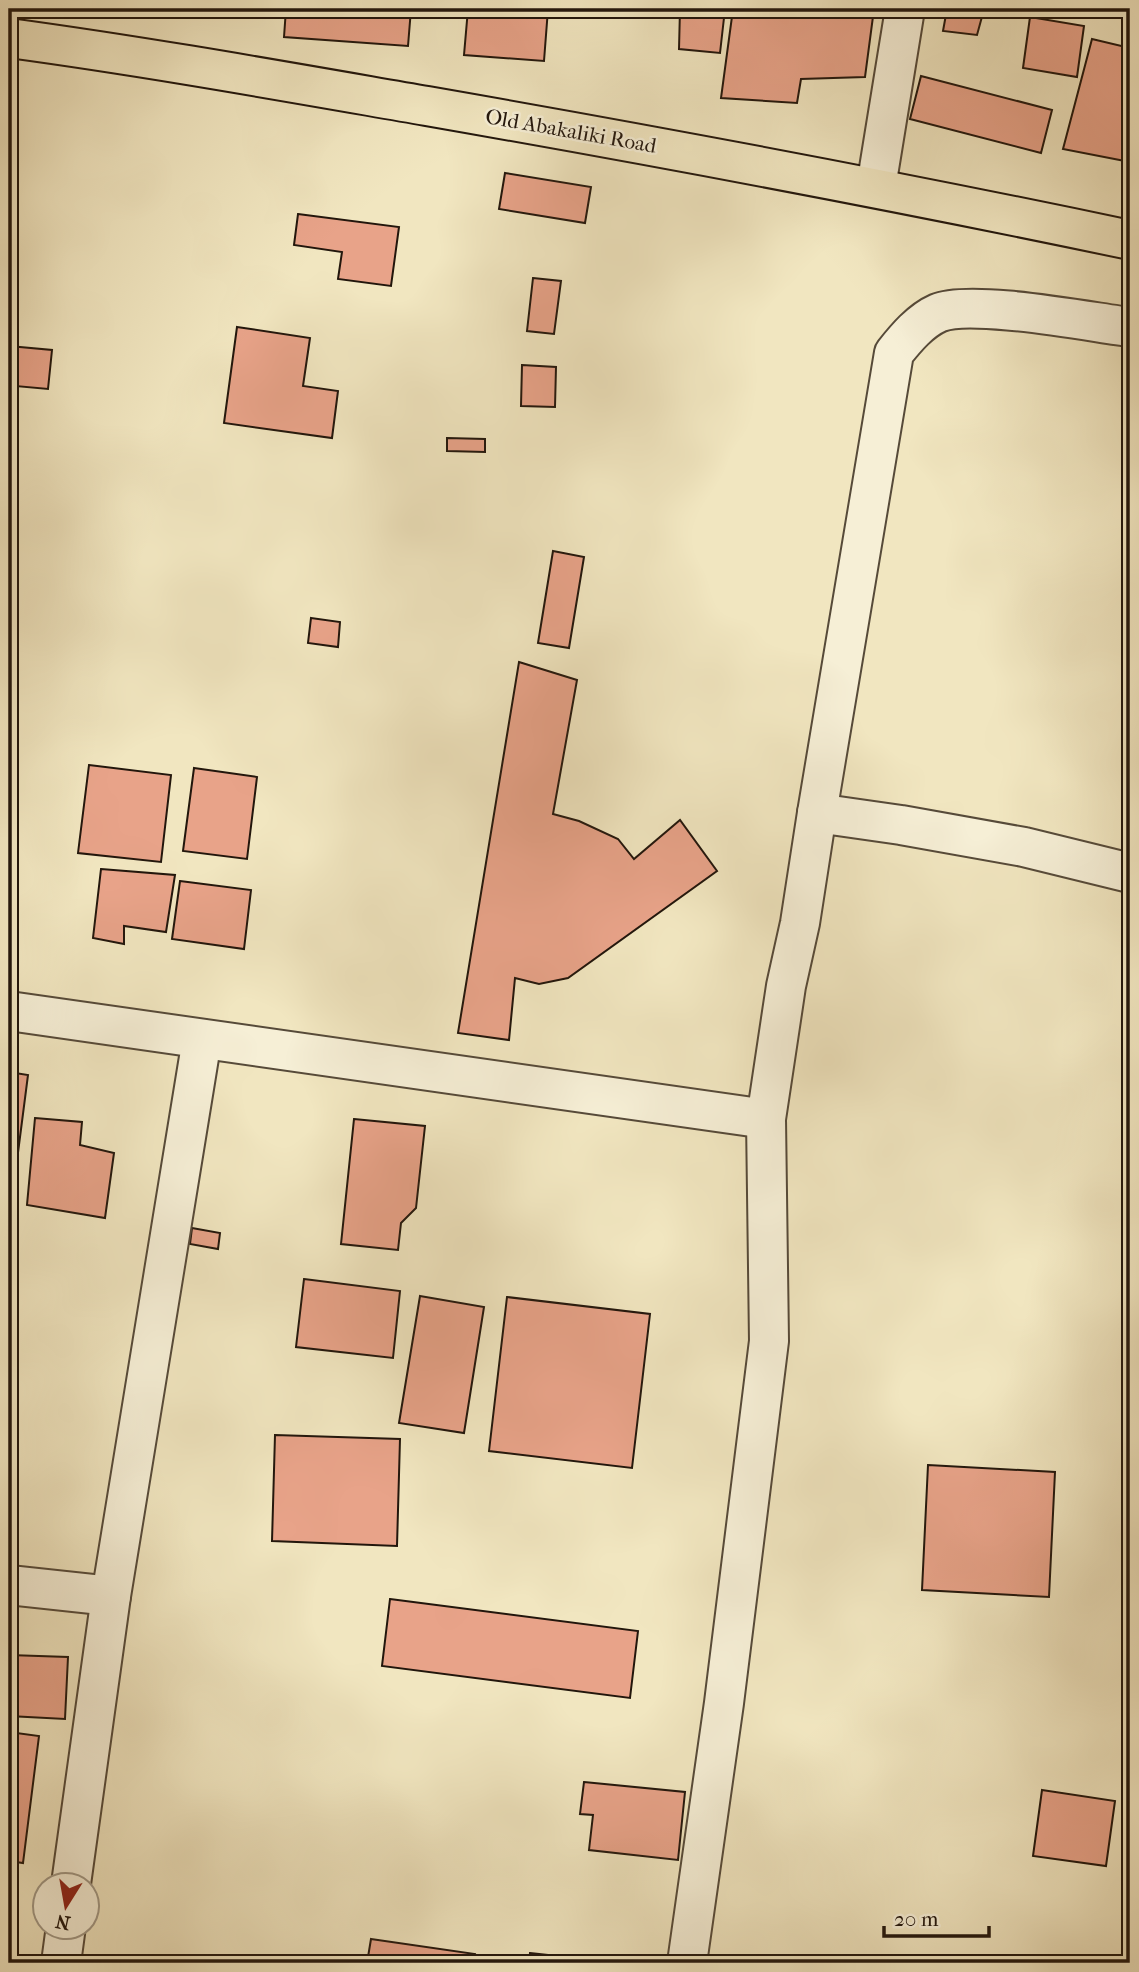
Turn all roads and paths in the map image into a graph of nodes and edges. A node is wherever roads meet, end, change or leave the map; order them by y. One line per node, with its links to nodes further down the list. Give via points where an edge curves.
1 (905, 9): 3 (street)
2 (9, 38): 3 (main road, Old Abakaliki Road, via 153,58)
3 (877, 187): 4 (main road, Old Abakaliki Road)
4 (1130, 240)
5 (1130, 327): 6 (street, via 977,307 938,313 911,332 894,353)
6 (817, 813): 7 (street, via 1024,847); 10 (street)
7 (1130, 873)
8 (9, 1011): 9 (street)
9 (202, 1039): 10 (street); 12 (street)
10 (766, 1119): 16 (street, via 769,1340)
11 (9, 1585): 12 (street)
12 (111, 1596): 13 (street)
13 (73, 1870)
14 (64, 1940): 15 (street)
15 (61, 1963)
16 (687, 1963)

